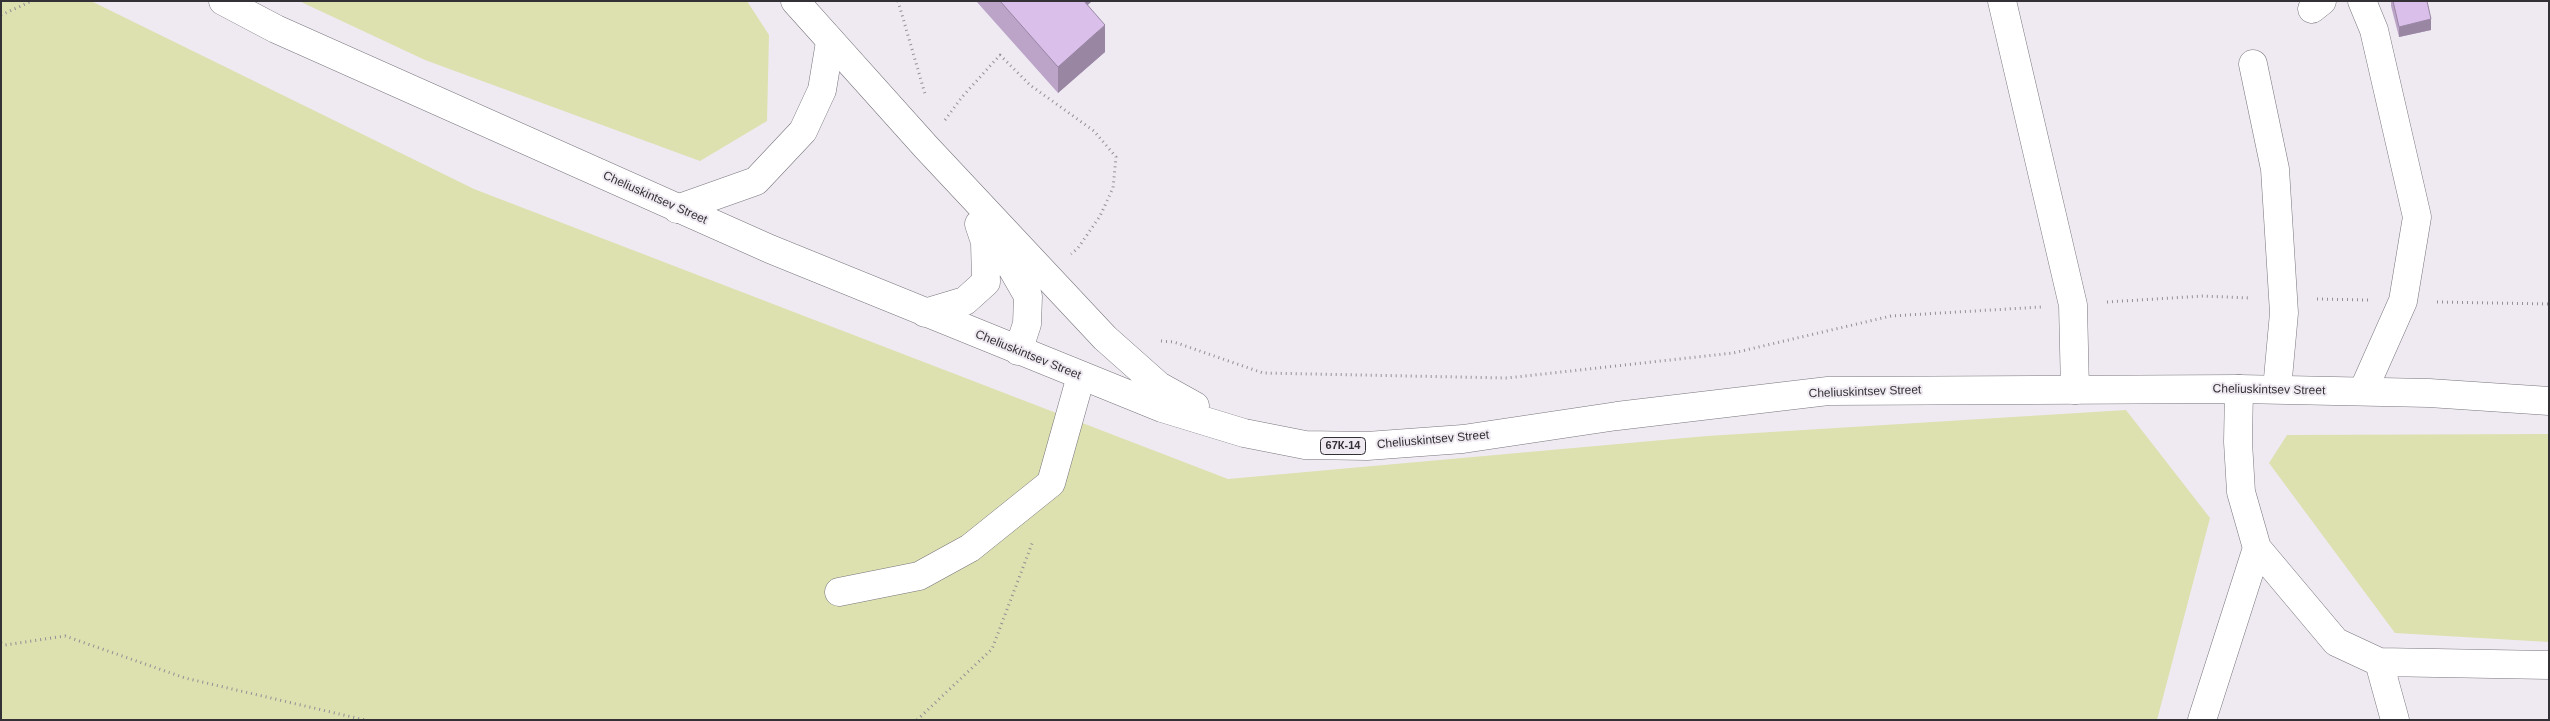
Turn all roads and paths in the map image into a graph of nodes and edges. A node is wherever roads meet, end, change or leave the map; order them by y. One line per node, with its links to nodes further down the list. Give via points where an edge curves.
1 (32, 1): 8 (path)
2 (223, 1): 7 (main road, Cheliuskintsev Street / 67К-14)
3 (795, 1): 9 (main road)
4 (898, 1): 11 (path, via 930,112)
5 (2002, 1): 17 (main road)
6 (2362, 1): 16 (main road, via 2374,30 2417,217)
7 (255, 9): 13 (main road, Cheliuskintsev Street / 67К-14)
8 (1, 15)
9 (830, 42): 11 (main road); 13 (main road, via 822,90 803,131 756,181)
10 (2252, 64): 15 (main road, via 2275,168)
11 (926, 146): 12 (main road); 14 (path, via 962,97 1000,55 1030,85 1094,131 1116,157 1113,188 1100,216 1078,248)
12 (970, 194): 14 (main road); 19 (main road, via 985,242 986,282 965,301); 21 (main road, via 1028,296 1027,324)
13 (678, 209): 19 (main road, Cheliuskintsev Street / 67К-14)
14 (1046, 276): 20 (main road)
15 (2283, 298): 16 (path); 17 (path, via 2203,296); 24 (main road)
16 (2403, 301): 18 (path); 26 (main road)
17 (2073, 304): 20 (path, via 1891,316 1734,353 1507,378 1263,373 1174,342); 25 (main road)
18 (2549, 304)
19 (925, 313): 21 (main road, Cheliuskintsev Street / 67К-14)
20 (1105, 338): 28 (main road, via 1159,386)
21 (1018, 351): 22 (main road, Cheliuskintsev Street / 67К-14)
22 (1081, 376): 28 (main road, Cheliuskintsev Street / 67К-14, via 1162,408); 31 (main road, via 1052,484 970,548 919,576)
23 (2239, 389): 24 (main road, Cheliuskintsev Street / 67К-14); 25 (main road, Cheliuskintsev Street / 67К-14); 30 (main road, via 2241,492)
24 (2277, 389): 26 (main road, Cheliuskintsev Street / 67К-14)
25 (2075, 390): 28 (main road, Cheliuskintsev Street / 67К-14, via 1828,391 1617,416 1462,439 1367,446 1305,445)
26 (2363, 391): 27 (main road, Cheliuskintsev Street / 67К-14, via 2429,392)
27 (2549, 401)
28 (1244, 434)
29 (1034, 537): 36 (path, via 992,649)
30 (2257, 548): 33 (main road, via 2336,642); 37 (main road)
31 (839, 592)
32 (1, 643): 35 (path, via 65,636 186,678)
33 (2379, 662): 34 (main road); 38 (main road)
34 (2549, 665)
35 (365, 720)
36 (917, 720)
37 (2202, 720)
38 (2395, 720)

